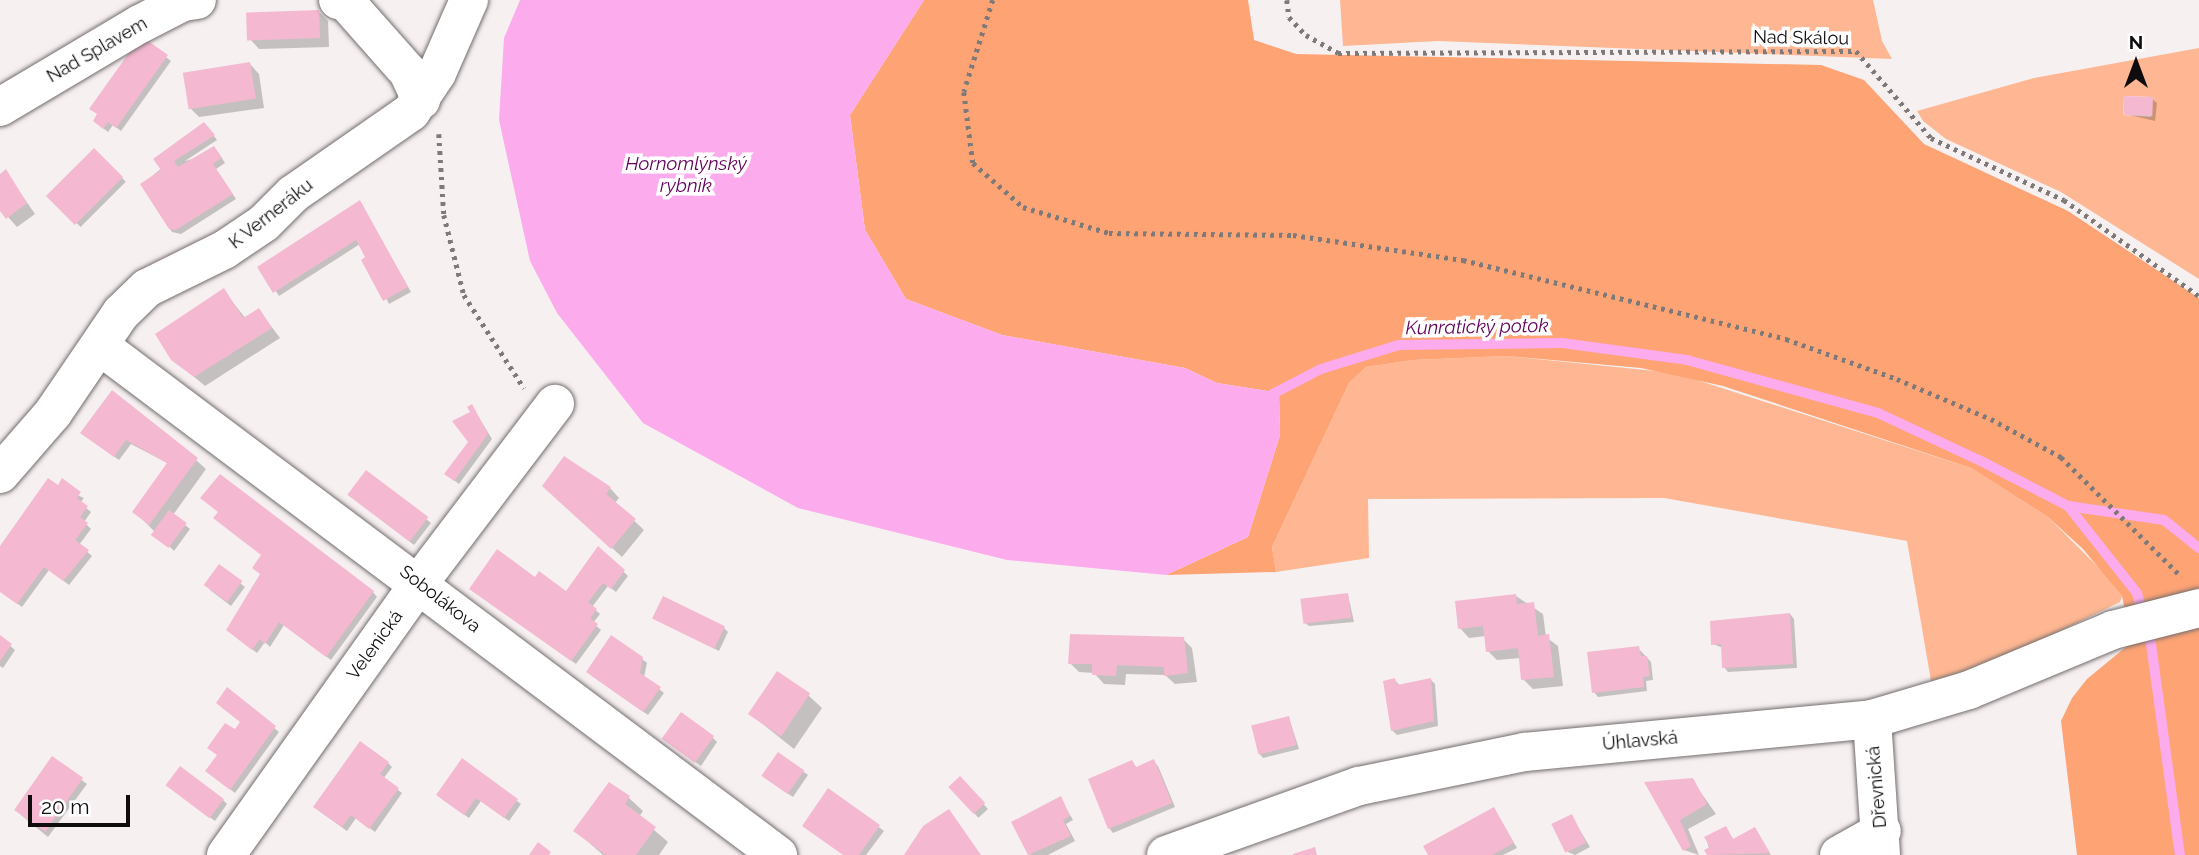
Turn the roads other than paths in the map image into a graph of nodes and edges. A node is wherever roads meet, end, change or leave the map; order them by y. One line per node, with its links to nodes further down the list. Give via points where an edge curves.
1 (469, 0): 5 (street, K Verneráku)
2 (344, 1): 5 (street, via 408,72)
3 (175, 3): 4 (street, Nad Splavem)
4 (0, 107)
5 (430, 114): 6 (street, K Verneráku, via 390,130 293,194 234,243 199,265 147,288 121,313)
6 (100, 346): 8 (street, K Verneráku, via 53,413); 9 (street, Sobolákova)
7 (549, 411): 9 (street, Velenická)
8 (0, 474)
9 (419, 583): 13 (street, Velenická); 14 (street, Sobolákova)
10 (2183, 602): 11 (street, Úhlavská, via 1969,690)
11 (1872, 719): 12 (street, Dřevnická); 15 (street, Úhlavská, via 1513,754 1359,786)
12 (1881, 843): 16 (street)
13 (226, 855)
14 (778, 855)
15 (1166, 855)
16 (1839, 855)

